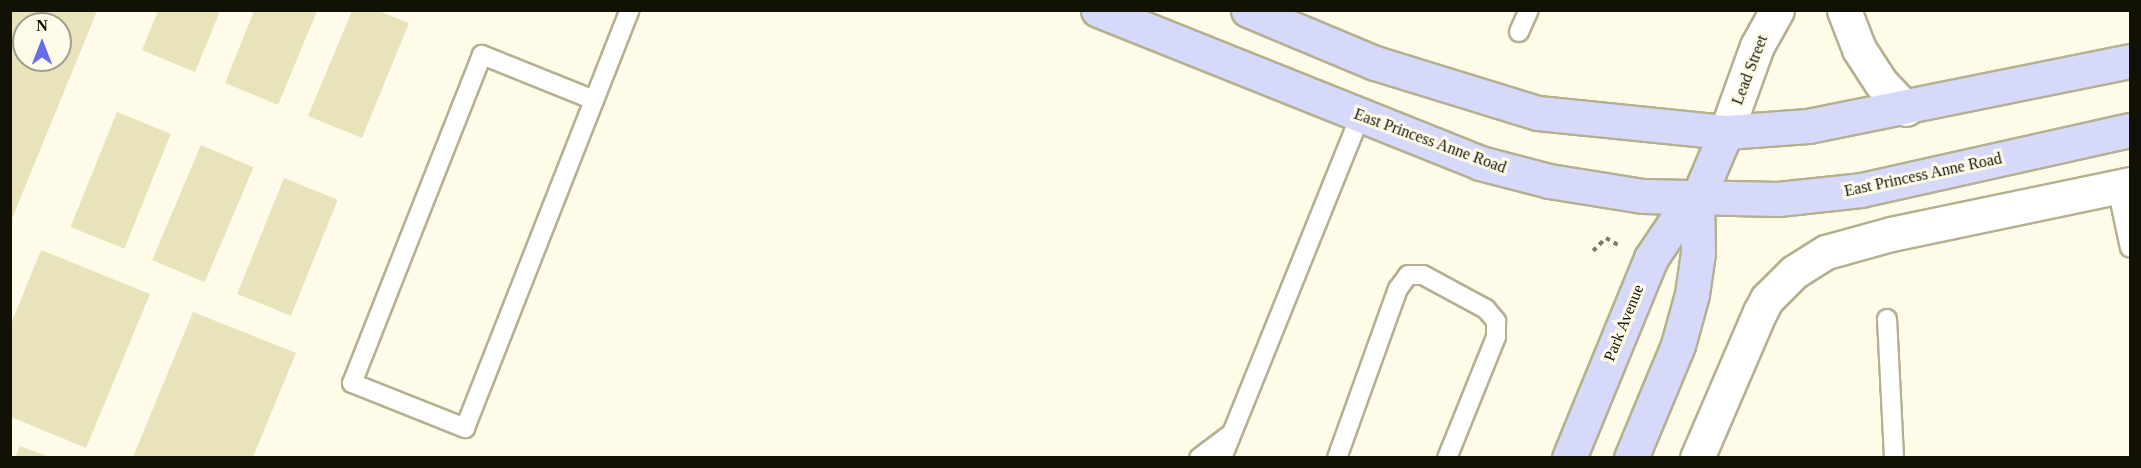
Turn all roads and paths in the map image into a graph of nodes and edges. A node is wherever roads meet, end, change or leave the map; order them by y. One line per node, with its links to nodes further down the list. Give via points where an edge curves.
1 (630, 10): 9 (lane)
2 (1098, 10): 11 (main road, East Princess Anne Road)
3 (1248, 10): 13 (main road, via 1376,63 1538,113)
4 (1529, 10): 7 (lane)
5 (1777, 10): 13 (street, Lead Street, via 1757,46)
6 (1844, 10): 10 (street, via 1859,50 1881,84)
7 (1519, 32)
8 (2130, 61): 10 (main road)
9 (594, 100): 9 (lane, via 465,428 352,383 482,55)
10 (1906, 109): 13 (main road, via 1808,126)
11 (1360, 116): 15 (main road, East Princess Anne Road, via 1480,163 1549,181); 20 (lane)
12 (2130, 130): 15 (main road, East Princess Anne Road, via 1861,190 1778,199)
13 (1726, 132): 15 (main road, Park Avenue)
14 (2123, 185): 17 (lane); 27 (street, via 1891,234 1826,252 1794,272 1763,306)
15 (1697, 200): 25 (main road, Park Avenue, via 1674,224 1651,258); 26 (main road, Park Avenue, via 1698,252 1692,294 1678,345)
16 (1623, 247): 18 (path, via 1606,238)
17 (2130, 248)
18 (1593, 251)
19 (1887, 320): 28 (lane)
20 (1232, 433): 21 (lane); 22 (lane)
21 (1199, 458)
22 (1222, 458)
23 (1336, 458): 24 (lane, via 1398,290 1408,275 1423,275 1486,309 1496,321 1496,337)
24 (1447, 458)
25 (1569, 458)
26 (1630, 458)
27 (1697, 458)
28 (1894, 458)

